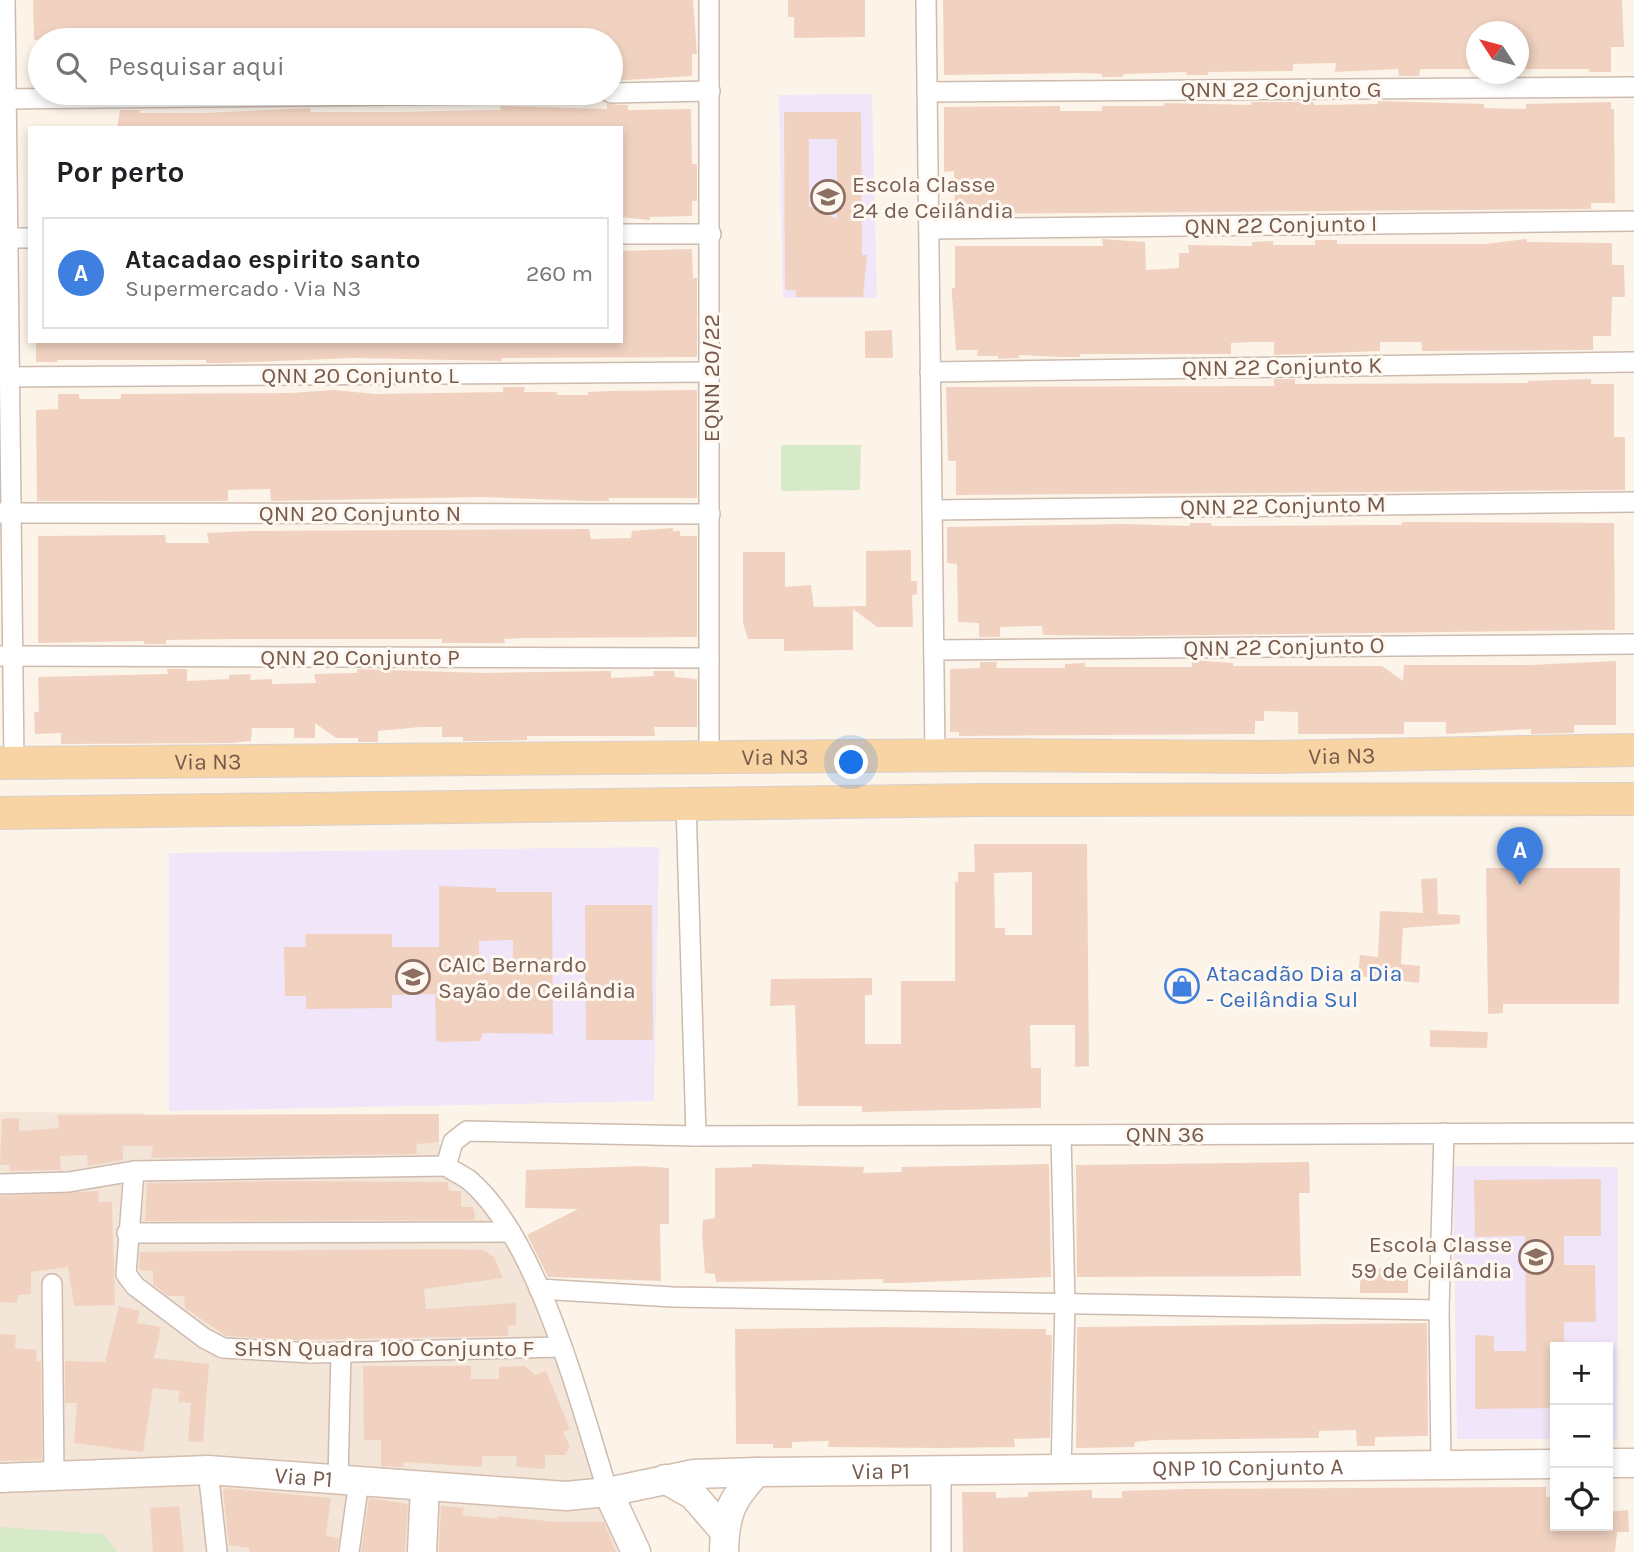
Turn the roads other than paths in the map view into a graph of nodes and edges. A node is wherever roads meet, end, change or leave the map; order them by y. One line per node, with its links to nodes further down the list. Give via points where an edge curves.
1 (5, 0): 8 (street)
2 (709, 0): 5 (street, EQNN 20/22)
3 (926, 0): 6 (street)
4 (1634, 87): 6 (street, QNN 22 Conjunto G)
5 (710, 92): 7 (street); 13 (street, EQNN 20/22)
6 (927, 92): 11 (street)
7 (623, 93)
8 (3, 99): 9 (street); 14 (street)
9 (28, 99)
10 (1634, 221): 11 (street, QNN 22 Conjunto I)
11 (929, 229): 18 (street)
12 (623, 234): 13 (street)
13 (711, 234): 17 (street, EQNN 20/22)
14 (4, 238): 15 (street); 19 (street)
15 (28, 238)
16 (1634, 362): 18 (street, QNN 22 Conjunto K)
17 (711, 372): 19 (street, QNN 20 Conjunto L); 23 (street, EQNN 20/22)
18 (930, 372): 21 (street)
19 (5, 377): 22 (street)
20 (1634, 502): 21 (street, QNN 22 Conjunto M)
21 (932, 510): 25 (street)
22 (5, 513): 23 (street, QNN 20 Conjunto N); 26 (street)
23 (710, 514): 27 (street, EQNN 20/22)
24 (1634, 644): 25 (street, QNN 22 Conjunto O)
25 (934, 650): 30 (street)
26 (5, 656): 27 (street, QNN 20 Conjunto P); 34 (street)
27 (709, 658): 31 (street, EQNN 20/22)
28 (1634, 750): 29 (main road, Via N3)
29 (1526, 753): 32 (main road, Via N3); 36 (main road, via 1437,765 1316,767 1307,775 1305,787)
30 (935, 755): 31 (main road, Via N3); 32 (main road, Via N3)
31 (699, 757): 33 (main road, Via N3); 39 (main road, via 609,771 480,772 470,780 467,792 472,802)
32 (1265, 757): 37 (main road, via 1277,770 1275,781 1267,788 1147,788)
33 (428, 760): 34 (main road, Via N3); 40 (main road, via 440,774 438,787 428,795 303,794)
34 (7, 763)
35 (1634, 799): 36 (main road, Via N3)
36 (1318, 800): 37 (main road, Via N3)
37 (1071, 802): 38 (main road, Via N3)
38 (686, 803): 39 (main road, Via N3); 45 (street)
39 (483, 808): 40 (main road, Via N3)
40 (234, 809): 41 (main road, Via N3)
41 (0, 813)
42 (1444, 1133): 43 (street, QNN 36); 44 (street, QNN 36); 54 (street)
43 (1634, 1133)
44 (1060, 1135): 45 (street, QNN 36); 53 (street)
45 (695, 1136): 46 (street, QNN 36, via 467,1131 453,1142)
46 (446, 1166): 47 (street); 49 (street, via 469,1180)
47 (134, 1171): 48 (street, via 69,1182); 50 (street, SHSN Quadra 100 Conjunto F)
48 (0, 1184)
49 (511, 1231): 50 (street); 52 (street)
50 (127, 1233): 56 (street, SHSN Quadra 100 Conjunto F, via 126,1273 135,1286 204,1339 242,1351)
51 (52, 1284): 65 (street)
52 (538, 1289): 53 (street, via 673,1297); 55 (street)
53 (1065, 1303): 54 (street); 62 (street)
54 (1439, 1310): 60 (street)
55 (562, 1347): 56 (street, SHSN Quadra 100 Conjunto F); 70 (street)
56 (341, 1352): 67 (street)
57 (1613, 1463): 58 (street)
58 (1634, 1463)
59 (1550, 1464): 60 (street, QNP 10 Conjunto A)
60 (1441, 1465): 62 (street, QNP 10 Conjunto A)
61 (208, 1470): 65 (street, Via P1); 67 (street, Via P1); 73 (street)
62 (1061, 1470): 63 (street, QNP 10 Conjunto A)
63 (941, 1471): 64 (street, Via P1); 76 (street)
64 (757, 1472): 68 (street, Via P1, via 694,1474); 71 (street, via 728,1511)
65 (54, 1475): 66 (street, Via P1)
66 (0, 1478)
67 (348, 1480): 69 (street, Via P1); 74 (street)
68 (658, 1481): 70 (street, Via P1); 71 (street, via 693,1495); 72 (street, via 637,1505)
69 (425, 1487): 70 (street, Via P1, via 566,1496); 75 (street)
70 (608, 1492): 72 (street)
71 (725, 1542)
72 (632, 1544)
73 (217, 1552)
74 (349, 1552)
75 (422, 1552)
76 (941, 1552)

